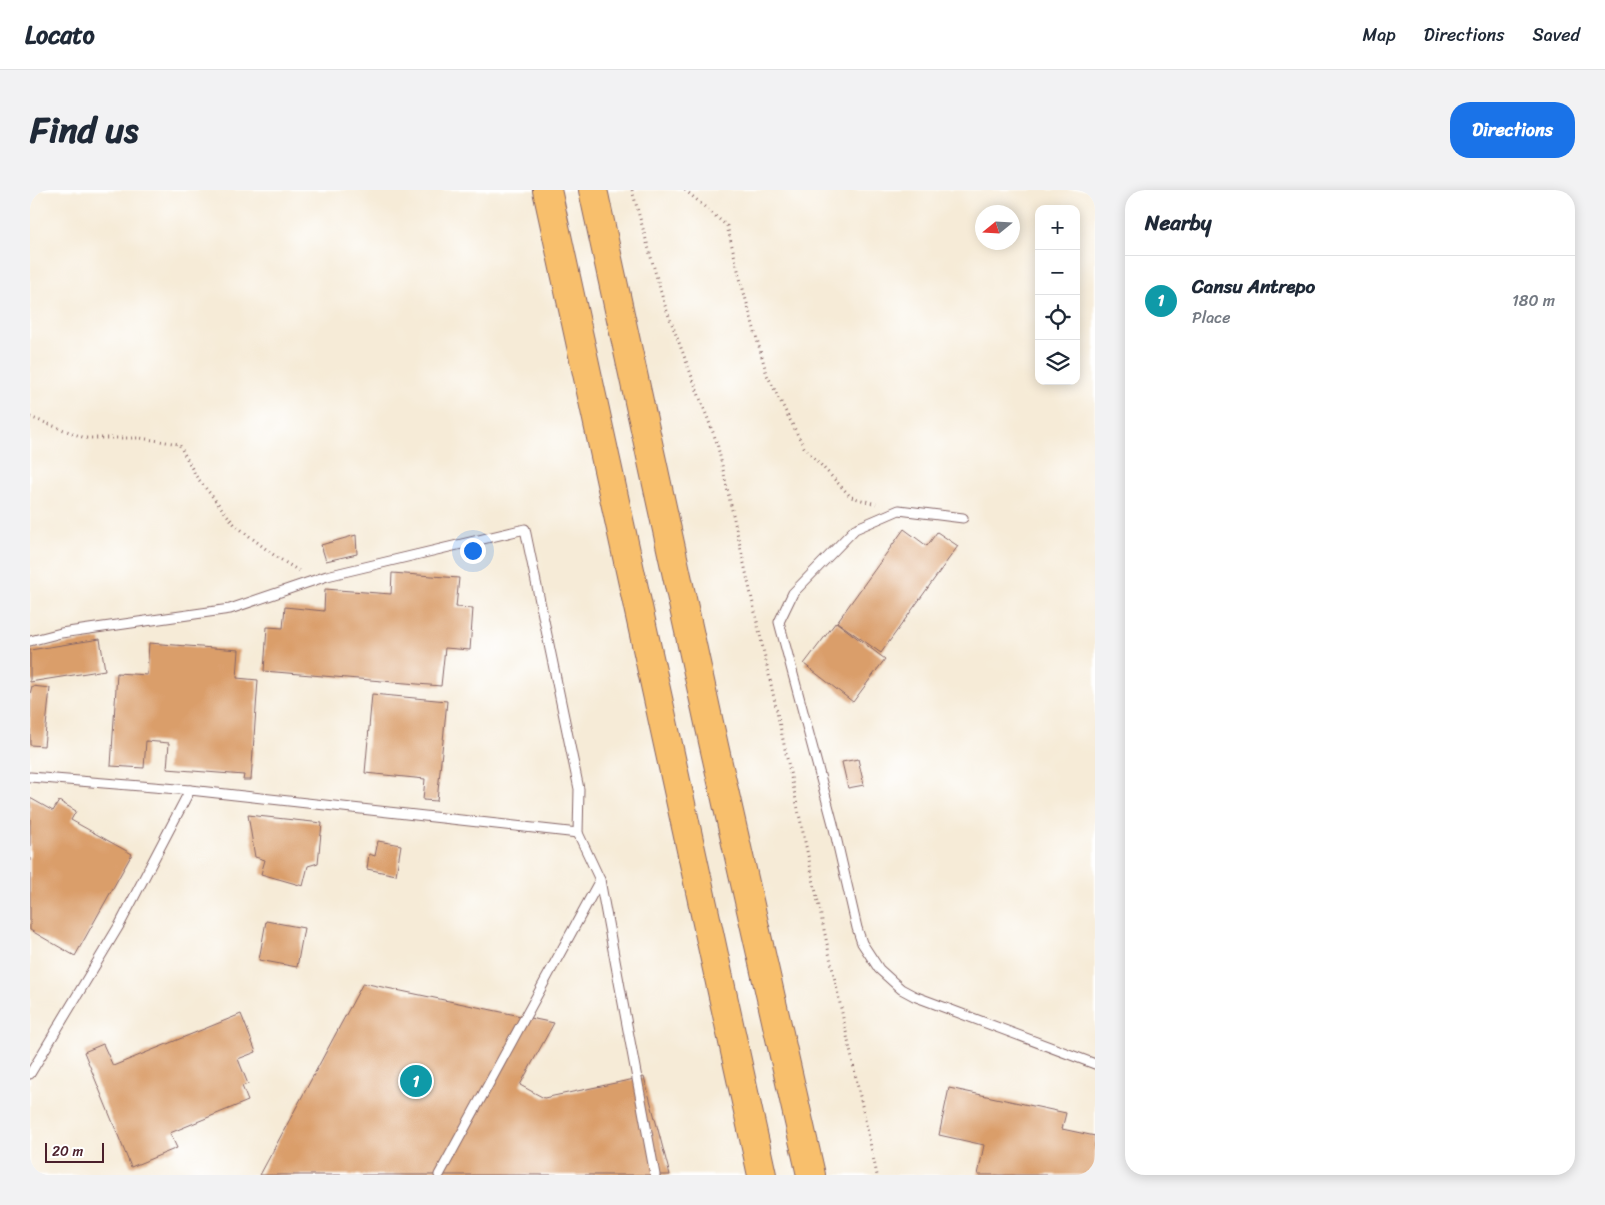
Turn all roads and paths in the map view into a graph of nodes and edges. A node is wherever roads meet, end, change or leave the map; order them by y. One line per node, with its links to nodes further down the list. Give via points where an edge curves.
1 (547, 190): 18 (highway)
2 (593, 190): 19 (highway)
3 (632, 190): 20 (path, via 664,303 716,443 770,675)
4 (685, 190): 6 (path, via 727,226 767,375 804,447 851,497)
5 (30, 417): 8 (path, via 85,438 140,438 179,444 196,476 236,525 275,556)
6 (898, 510): 7 (lane); 14 (lane, via 855,529 793,594 779,622 834,824 857,928 870,957 901,989)
7 (963, 518)
8 (314, 580): 9 (lane, via 230,609); 12 (lane, via 525,529 579,789)
9 (30, 641)
10 (30, 777): 11 (lane)
11 (190, 790): 12 (lane); 15 (lane, via 120,924)
12 (578, 833): 13 (lane)
13 (600, 880): 16 (lane); 17 (lane)
14 (1095, 1064)
15 (30, 1074)
16 (438, 1175)
17 (655, 1175)
18 (762, 1175)
19 (811, 1175)
20 (877, 1175)

